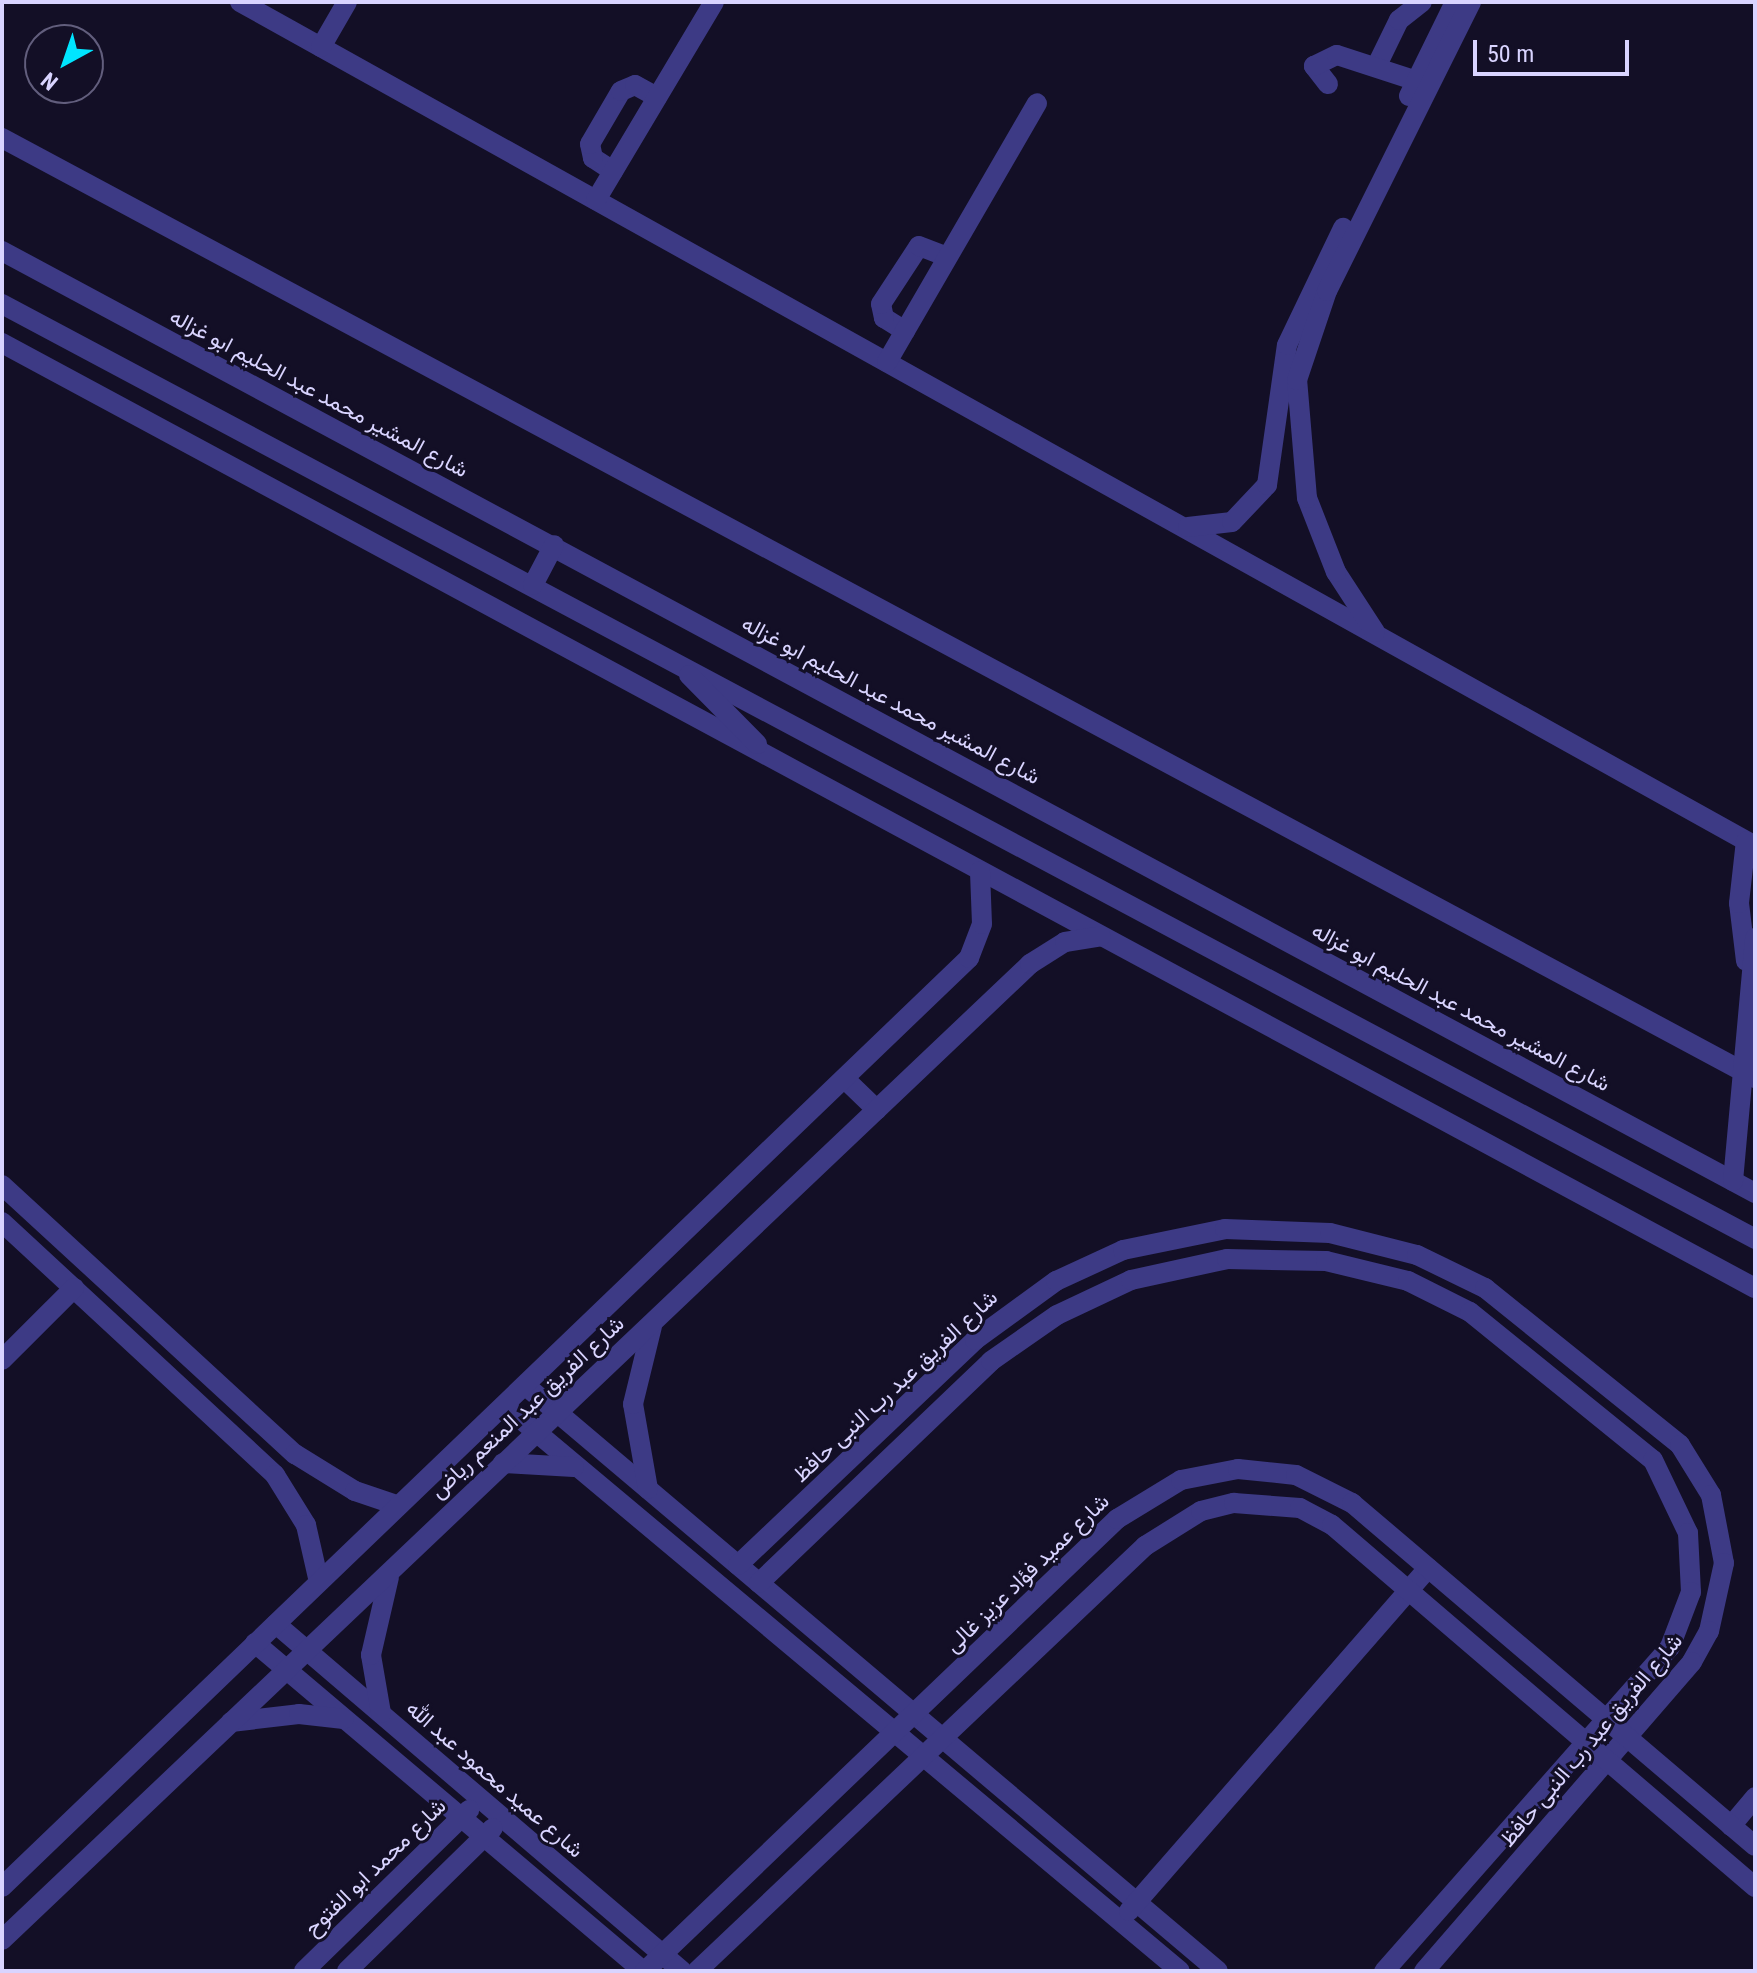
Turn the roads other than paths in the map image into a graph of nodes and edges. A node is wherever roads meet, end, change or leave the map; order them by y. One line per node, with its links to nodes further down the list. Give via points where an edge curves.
1 (240, 2): 7 (street)
2 (347, 2): 7 (street)
3 (714, 2): 11 (street)
4 (1422, 2): 8 (street, via 1399,20)
5 (1455, 2): 9 (street)
6 (1471, 2): 25 (street, via 1327,291 1297,380 1307,498 1336,572)
7 (321, 47): 15 (street)
8 (1378, 63): 9 (street); 10 (street, via 1346,56 1319,60 1314,73)
9 (1417, 81): 22 (street, via 1287,345 1267,485 1232,522)
10 (1328, 84)
11 (657, 97): 14 (street); 14 (street, via 635,85 613,104 590,152)
12 (1037, 103): 17 (street)
13 (2, 138): 33 (street)
14 (613, 171): 15 (street)
15 (596, 200): 21 (street)
16 (2, 251): 23 (street, شارع المشير محمد عبد الحليم ابو غزاله)
17 (947, 257): 19 (street); 19 (street, via 919,246 881,304 884,318)
18 (2, 304): 24 (street)
19 (905, 331): 21 (street)
20 (3, 345): 27 (street)
21 (887, 362): 22 (street)
22 (1182, 526): 25 (street)
23 (554, 545): 24 (street); 36 (street, شارع المشير محمد عبد الحليم ابو غزاله)
24 (533, 585): 26 (street)
25 (1380, 638): 28 (street)
26 (675, 661): 27 (street); 40 (street)
27 (773, 759): 29 (street)
28 (1751, 843): 32 (street, via 1739,903)
29 (980, 871): 30 (street); 34 (street, شارع الفريق عبد المنعم رياض, via 982,924 969,958)
30 (1101, 936): 35 (street, شارع الفريق عبد المنعم رياض, via 1041,955); 42 (street)
31 (1755, 938): 32 (street)
32 (1747, 965): 33 (street)
33 (1748, 1074): 36 (street)
34 (848, 1082): 35 (street); 45 (street, شارع الفريق عبد المنعم رياض)
35 (877, 1110): 43 (street, شارع الفريق عبد المنعم رياض)
36 (1733, 1181): 38 (street, شارع المشير محمد عبد الحليم ابو غزاله)
37 (2, 1185): 52 (street, via 295,1454 344,1485)
38 (1755, 1193)
39 (2, 1222): 41 (street)
40 (1755, 1239)
41 (74, 1288): 44 (street); 56 (street, via 275,1475 306,1525)
42 (1755, 1288)
43 (654, 1320): 47 (street, شارع الفريق عبد المنعم رياض); 51 (street, via 633,1404)
44 (2, 1360)
45 (526, 1386): 46 (street, شارع الفريق عبد المنعم رياض); 47 (street)
46 (505, 1406): 48 (street); 52 (street, شارع الفريق عبد المنعم رياض)
47 (557, 1412): 48 (street, شارع الفريق عبد المنعم رياض); 51 (street)
48 (536, 1432): 49 (street, شارع الفريق عبد المنعم رياض); 50 (street)
49 (503, 1463): 50 (street, via 546,1460); 55 (street, شارع الفريق عبد المنعم رياض)
50 (578, 1468): 68 (street)
51 (648, 1489): 53 (street)
52 (399, 1506): 56 (street, شارع الفريق عبد المنعم رياض)
53 (738, 1565): 57 (street); 70 (street, شارع الفريق عبد رب النبى حافظ, via 975,1340 1056,1281 1173,1236 1225,1229 1330,1233 1417,1255 1485,1288 1662,1427 1698,1469 1720,1528 1720,1598 1692,1662)
54 (1428, 1568): 58 (street); 64 (street, شارع عميد فؤاد عزيز غالى, via 1324,1484 1267,1470 1195,1476 1117,1519); 66 (street, شارع عميد فؤاد عزيز غالى)
55 (392, 1569): 61 (street, شارع الفريق عبد المنعم رياض); 63 (street, via 372,1640)
56 (319, 1582): 59 (street, شارع الفريق عبد المنعم رياض)
57 (759, 1583): 64 (street); 66 (street, شارع الفريق عبد رب النبى حافظ, via 991,1361 1057,1315 1178,1267 1227,1259 1326,1261 1408,1281 1470,1312 1639,1444 1668,1482 1688,1533 1691,1592 1670,1647)
58 (1408, 1591): 69 (street, via 1332,1525 1300,1508 1245,1503 1201,1511 1145,1546); 71 (street); 83 (street)
59 (276, 1624): 60 (street, شارع الفريق عبد المنعم رياض); 61 (street, شارع عميد محمود عبد الله)
60 (255, 1643): 62 (street); 81 (street, شارع الفريق عبد المنعم رياض)
61 (307, 1650): 62 (street, شارع الفريق عبد المنعم رياض); 63 (street, شارع عميد محمود عبد الله)
62 (286, 1669): 65 (street); 67 (street, شارع الفريق عبد المنعم رياض)
63 (381, 1713): 75 (street, شارع عميد محمود عبد الله)
64 (914, 1714): 68 (street, شارع عميد فؤاد عزيز غالى); 69 (street)
65 (344, 1719): 67 (street, via 299,1714); 76 (street)
66 (1607, 1720): 70 (street, شارع عميد فؤاد عزيز غالى); 71 (street, شارع الفريق عبد رب النبى حافظ)
67 (231, 1722): 85 (street, شارع الفريق عبد المنعم رياض)
68 (895, 1733): 72 (street); 86 (street, شارع عميد فؤاد عزيز غالى)
69 (942, 1738): 72 (street); 83 (street)
70 (1628, 1738): 73 (street, شارع الفريق عبد رب النبى حافظ); 78 (street, شارع عميد فؤاد عزيز غالى)
71 (1587, 1743): 73 (street); 94 (street, شارع الفريق عبد رب النبى حافظ)
72 (922, 1756): 84 (street); 91 (street)
73 (1608, 1762): 82 (street); 95 (street, شارع الفريق عبد رب النبى حافظ)
74 (1755, 1797): 78 (street)
75 (481, 1799): 76 (street, شارع محمد ابو الفتوح); 77 (street, شارع عميد محمود عبد الله)
76 (461, 1817): 79 (street); 87 (street, شارع محمد ابو الفتوح)
77 (503, 1818): 79 (street); 86 (street, شارع عميد محمود عبد الله)
78 (1731, 1826): 80 (street, شارع عميد فؤاد عزيز غالى)
79 (484, 1837): 88 (street); 89 (street)
80 (1755, 1846)
81 (2, 1887)
82 (1755, 1887)
83 (1136, 1902): 84 (street); 93 (street)
84 (1120, 1921): 92 (street)
85 (2, 1940)
86 (663, 1954): 89 (street, شارع عميد فؤاد عزيز غالى); 90 (street, شارع عميد محمود عبد الله)
87 (304, 1971)
88 (347, 1971)
89 (644, 1971)
90 (682, 1971)
91 (697, 1971)
92 (1180, 1971)
93 (1218, 1971)
94 (1384, 1971)
95 (1424, 1971)

